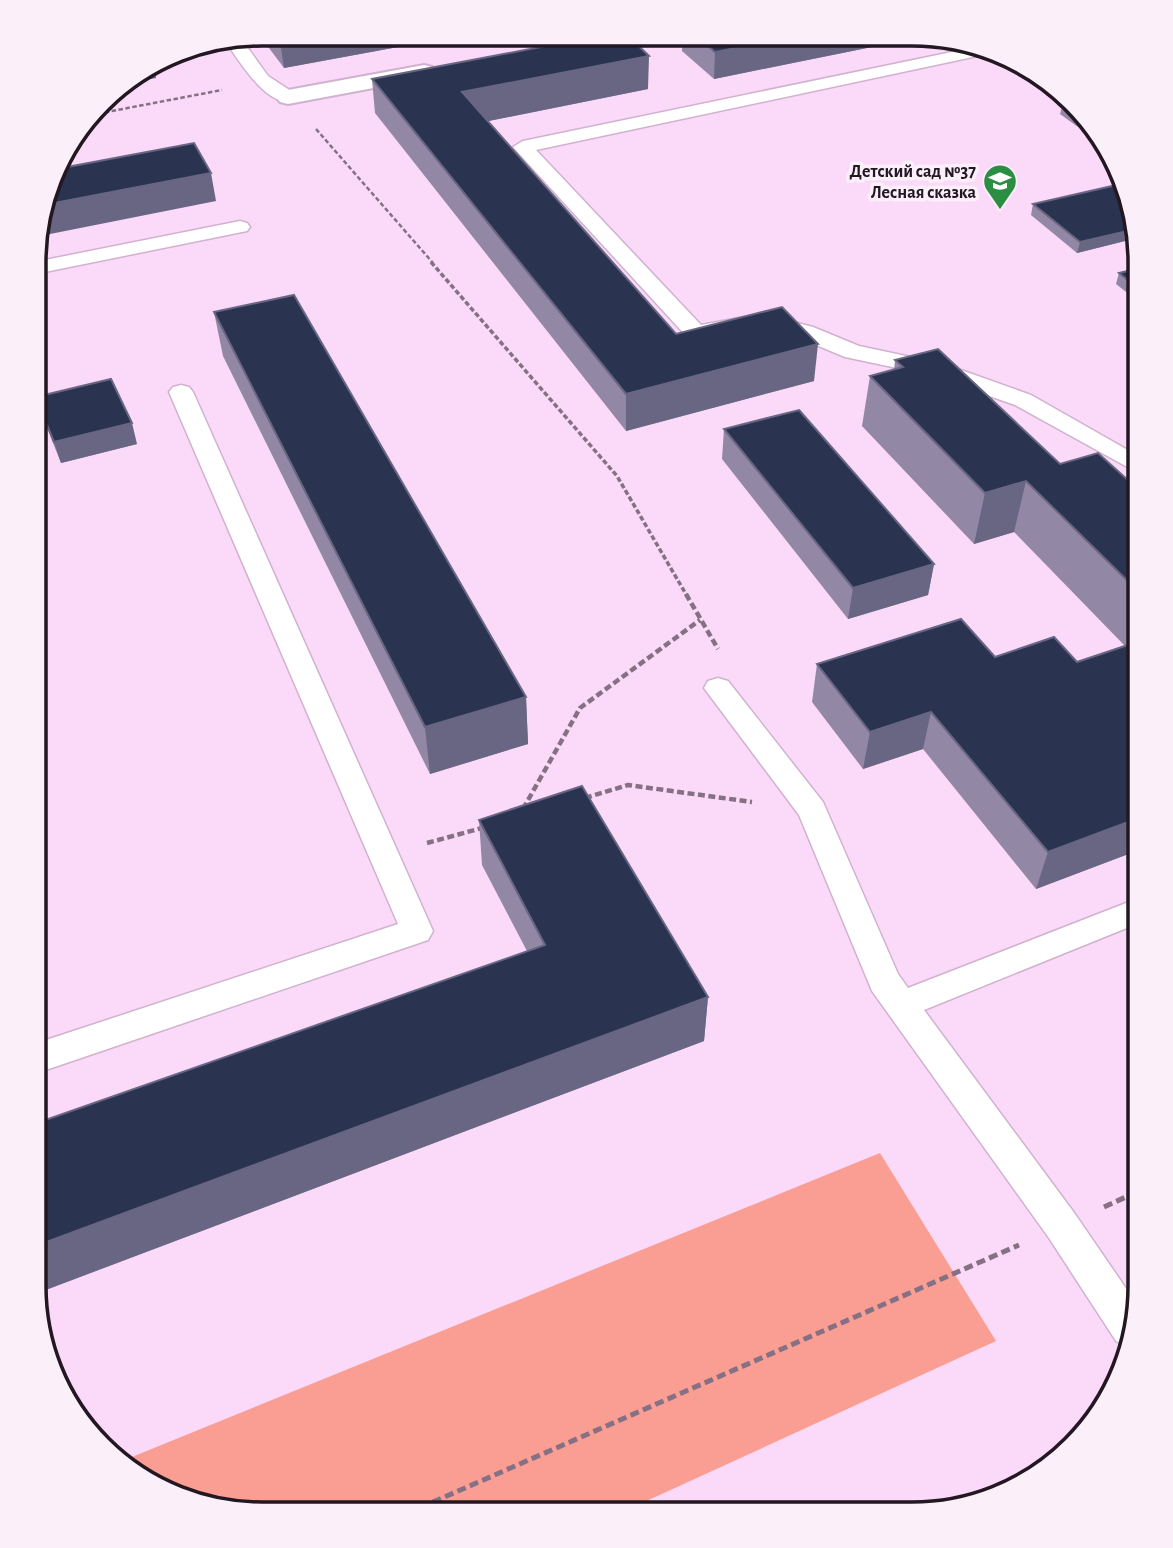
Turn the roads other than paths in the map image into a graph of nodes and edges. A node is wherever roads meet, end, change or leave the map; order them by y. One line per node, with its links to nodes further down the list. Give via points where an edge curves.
1 (239, 47): 4 (lane, via 262,80)
2 (968, 53): 8 (lane, via 523,147 696,333 761,321 805,332 853,352 936,369 1023,400)
3 (452, 67): 4 (street)
4 (288, 97)
5 (240, 227): 6 (lane)
6 (46, 266)
7 (181, 392): 12 (lane, via 417,930)
8 (1128, 460)
9 (718, 688): 11 (lane, via 812,810 884,981)
10 (1127, 915): 11 (lane)
11 (901, 1005): 13 (lane)
12 (46, 1055)
13 (1124, 1319)

